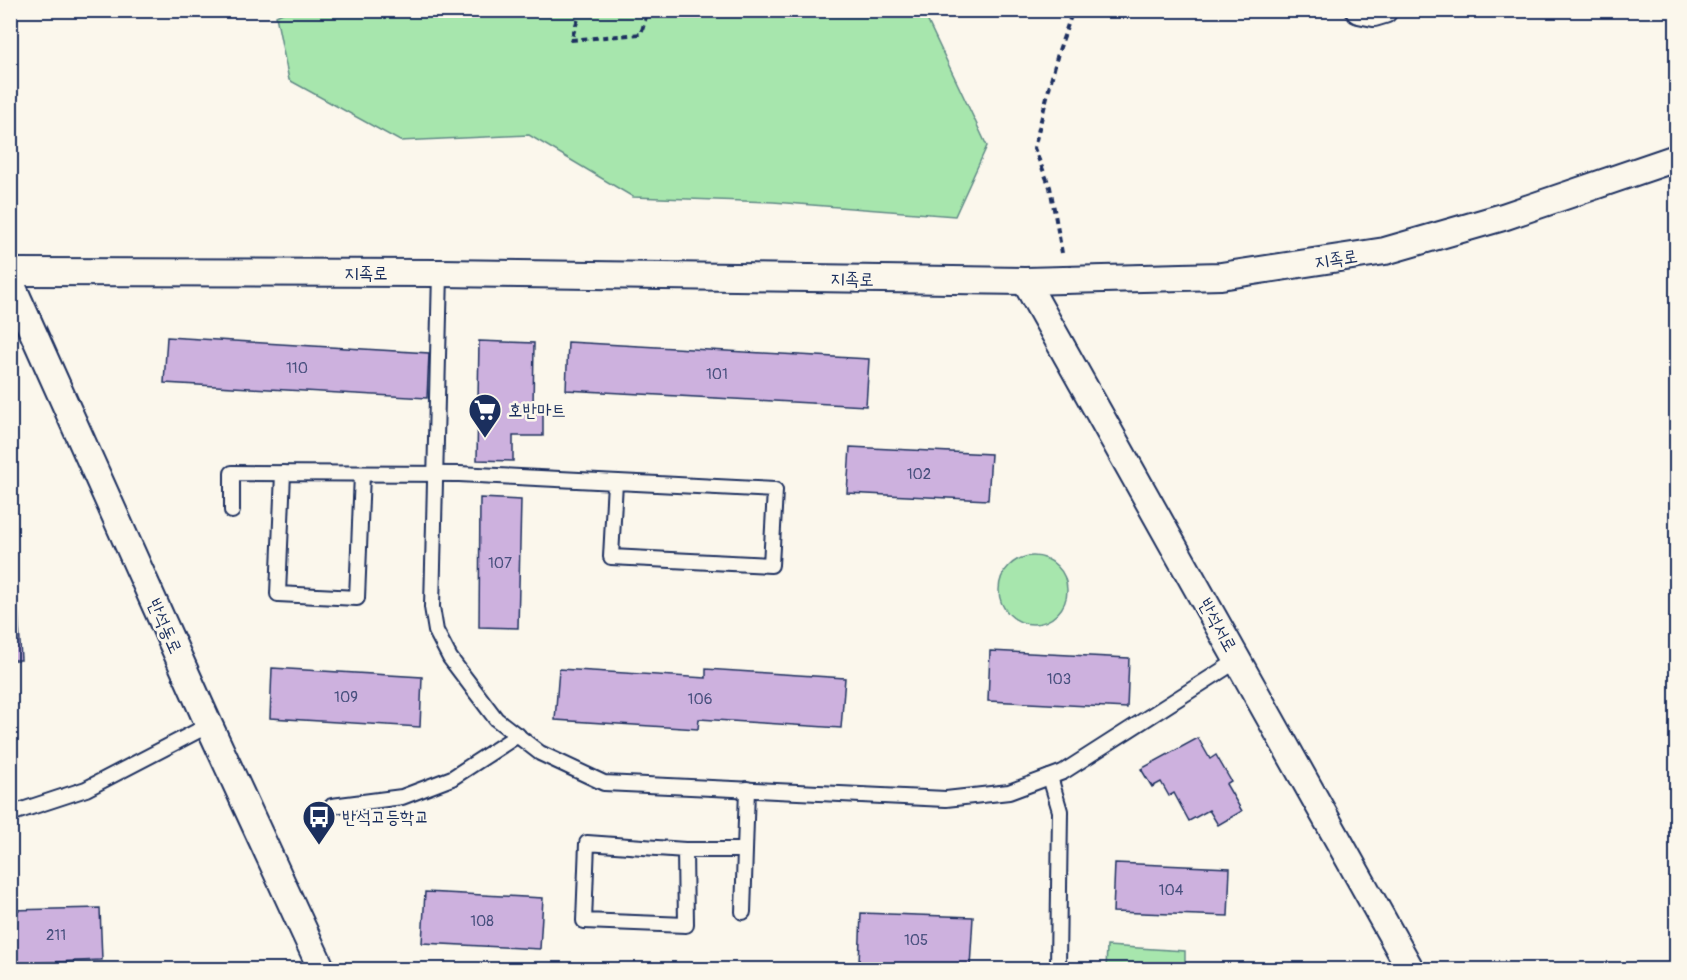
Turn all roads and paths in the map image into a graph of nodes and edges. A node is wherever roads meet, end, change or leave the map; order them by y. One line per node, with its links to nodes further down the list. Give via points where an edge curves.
1 (581, 10): 2 (path, via 571,40 641,34)
2 (648, 10)
3 (1073, 10): 10 (path, via 1034,148 1050,187)
4 (1359, 10): 5 (street)
5 (1384, 10)
6 (1677, 158): 10 (street, 지족로, via 1503,217 1385,251 1221,276)
7 (10, 272): 8 (street, 지족로)
8 (440, 273): 11 (street, 지족로); 14 (lane)
9 (10, 280): 18 (street, 반석동로)
10 (1067, 280): 11 (street, 지족로)
11 (1025, 281): 17 (street, 반석서로)
12 (283, 473): 13 (lane); 13 (lane, via 278,594 357,598); 16 (lane, via 232,473)
13 (362, 474): 14 (lane)
14 (435, 474): 15 (lane); 19 (lane, via 432,607 436,631 450,658 496,719)
15 (615, 482): 15 (lane, via 775,490 771,565 611,557)
16 (232, 511)
17 (1238, 660): 20 (lane); 29 (street, 반석서로)
18 (209, 725): 23 (lane, via 86,789); 28 (street, 반석동로)
19 (518, 735): 21 (lane, via 540,753 604,783); 22 (lane, via 452,778 402,797)
20 (1050, 777): 21 (lane, via 1009,792 946,799); 27 (lane, via 1060,811)
21 (747, 789): 25 (lane)
22 (332, 806)
23 (10, 814)
24 (685, 850): 24 (lane, via 587,843 584,921 686,925); 25 (lane)
25 (744, 850): 26 (lane)
26 (743, 912)
27 (1058, 966)
28 (322, 969)
29 (1411, 969)

